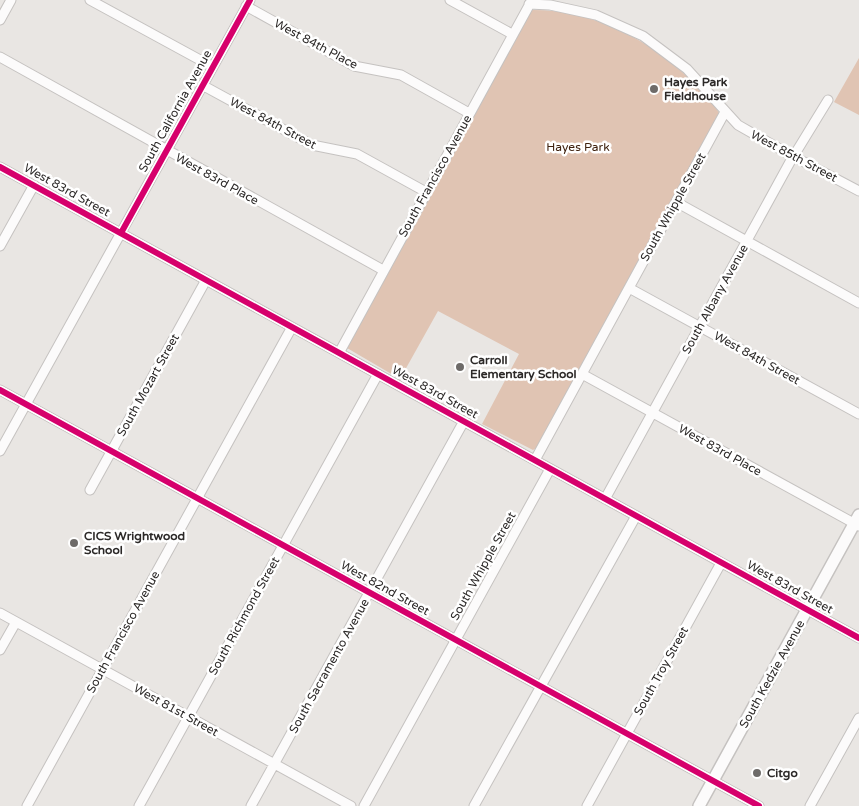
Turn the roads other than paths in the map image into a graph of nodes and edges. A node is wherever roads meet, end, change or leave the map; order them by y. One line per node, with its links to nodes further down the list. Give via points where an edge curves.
1 (11, 0): 6 (street)
2 (90, 0): 9 (street)
3 (450, 0): 7 (street)
4 (530, 2): 7 (street, South Francisco Avenue); 12 (street, West 85th Street, via 596,15 643,36 687,68)
5 (248, 3): 9 (street, South California Avenue); 13 (street, West 84th Place, via 354,66 401,75)
6 (0, 20)
7 (512, 34): 13 (street, South Francisco Avenue)
8 (0, 57): 14 (street, West 83rd Place)
9 (212, 67): 10 (street, South California Avenue)
10 (202, 85): 14 (street, South California Avenue); 19 (street, West 84th Street, via 312,145 357,154)
11 (828, 100): 15 (street, South Albany Avenue)
12 (726, 112): 15 (street, West 85th Street, via 751,134); 20 (street, South Whipple Street)
13 (469, 113): 19 (street, South Francisco Avenue)
14 (167, 150): 21 (street, South California Avenue); 24 (street, West 83rd Place)
15 (794, 156): 18 (street, West 85th Street); 22 (street, South Albany Avenue)
16 (0, 166): 17 (street, West 83rd Street)
17 (34, 185): 21 (street, West 83rd Street); 23 (street)
18 (859, 191)
19 (426, 192): 24 (street, South Francisco Avenue)
20 (676, 202): 22 (street); 26 (street, South Whipple Street)
21 (121, 233): 25 (street, West 83rd Street); 34 (street, South California Avenue)
22 (747, 241): 27 (street); 29 (street, South Albany Avenue)
23 (0, 246)
24 (383, 270): 30 (street, South Francisco Avenue)
25 (206, 280): 28 (street, West 83rd Street); 39 (street, South Mozart Street)
26 (629, 288): 29 (street, West 84th Street); 32 (street, South Whipple Street)
27 (859, 303)
28 (292, 327): 30 (street, West 83rd Street); 43 (street, South Francisco Avenue)
29 (700, 327): 35 (street, South Albany Avenue); 36 (street, West 84th Street)
30 (339, 352): 31 (street, West 83rd Street)
31 (378, 374): 37 (street, West 83rd Street); 47 (street, South Richmond Street)
32 (582, 374): 35 (street, West 83rd Place); 40 (street, South Whipple Street)
33 (0, 390): 34 (street, West 82nd Street)
34 (26, 404): 38 (street, South California Avenue); 39 (street, West 82nd Street)
35 (653, 413): 44 (street, South Albany Avenue); 46 (street, West 83rd Place)
36 (859, 414)
37 (464, 421): 40 (street, West 83rd Street); 49 (street, South Sacramento Avenue)
38 (0, 451)
39 (112, 451): 42 (street, South Mozart Street); 43 (street, West 82nd Street)
40 (535, 460): 41 (street, West 83rd Street)
41 (550, 468): 44 (street, West 83rd Street); 54 (street, South Whipple Street)
42 (90, 490)
43 (198, 498): 47 (street, West 82nd Street); 56 (street, South Francisco Avenue)
44 (605, 499): 45 (street, West 83rd Street)
45 (636, 516): 48 (street, West 83rd Street); 57 (street)
46 (858, 521): 50 (main road, South Kedzie Avenue)
47 (284, 545): 49 (street, West 82nd Street); 58 (street, South Richmond Street)
48 (721, 563): 50 (street, West 83rd Street); 60 (street, South Troy Street)
49 (369, 592): 54 (street, West 82nd Street); 61 (street, South Sacramento Avenue)
50 (807, 610): 53 (street, West 83rd Street); 62 (main road, South Kedzie Avenue)
51 (0, 613): 52 (street, West 81st Street)
52 (16, 622): 55 (street); 56 (street, West 81st Street)
53 (859, 638)
54 (455, 640): 57 (street, West 82nd Street); 67 (street, South Whipple Street)
55 (0, 650)
56 (103, 669): 58 (street, West 81st Street); 63 (street, South Francisco Avenue)
57 (541, 687): 60 (street, West 82nd Street); 68 (street)
58 (189, 717): 61 (street, West 81st Street); 64 (street, South Richmond Street)
59 (859, 718): 72 (street)
60 (627, 734): 62 (street, West 82nd Street); 69 (street, South Troy Street)
61 (274, 764): 65 (street, South Sacramento Avenue); 66 (street, West 81st Street)
62 (713, 781): 70 (main road, South Kedzie Avenue); 71 (street, West 82nd Street)
63 (27, 806)
64 (139, 806)
65 (252, 806)
66 (351, 806)
67 (364, 806)
68 (474, 806)
69 (587, 806)
70 (699, 806)
71 (759, 806)
72 (810, 806)

